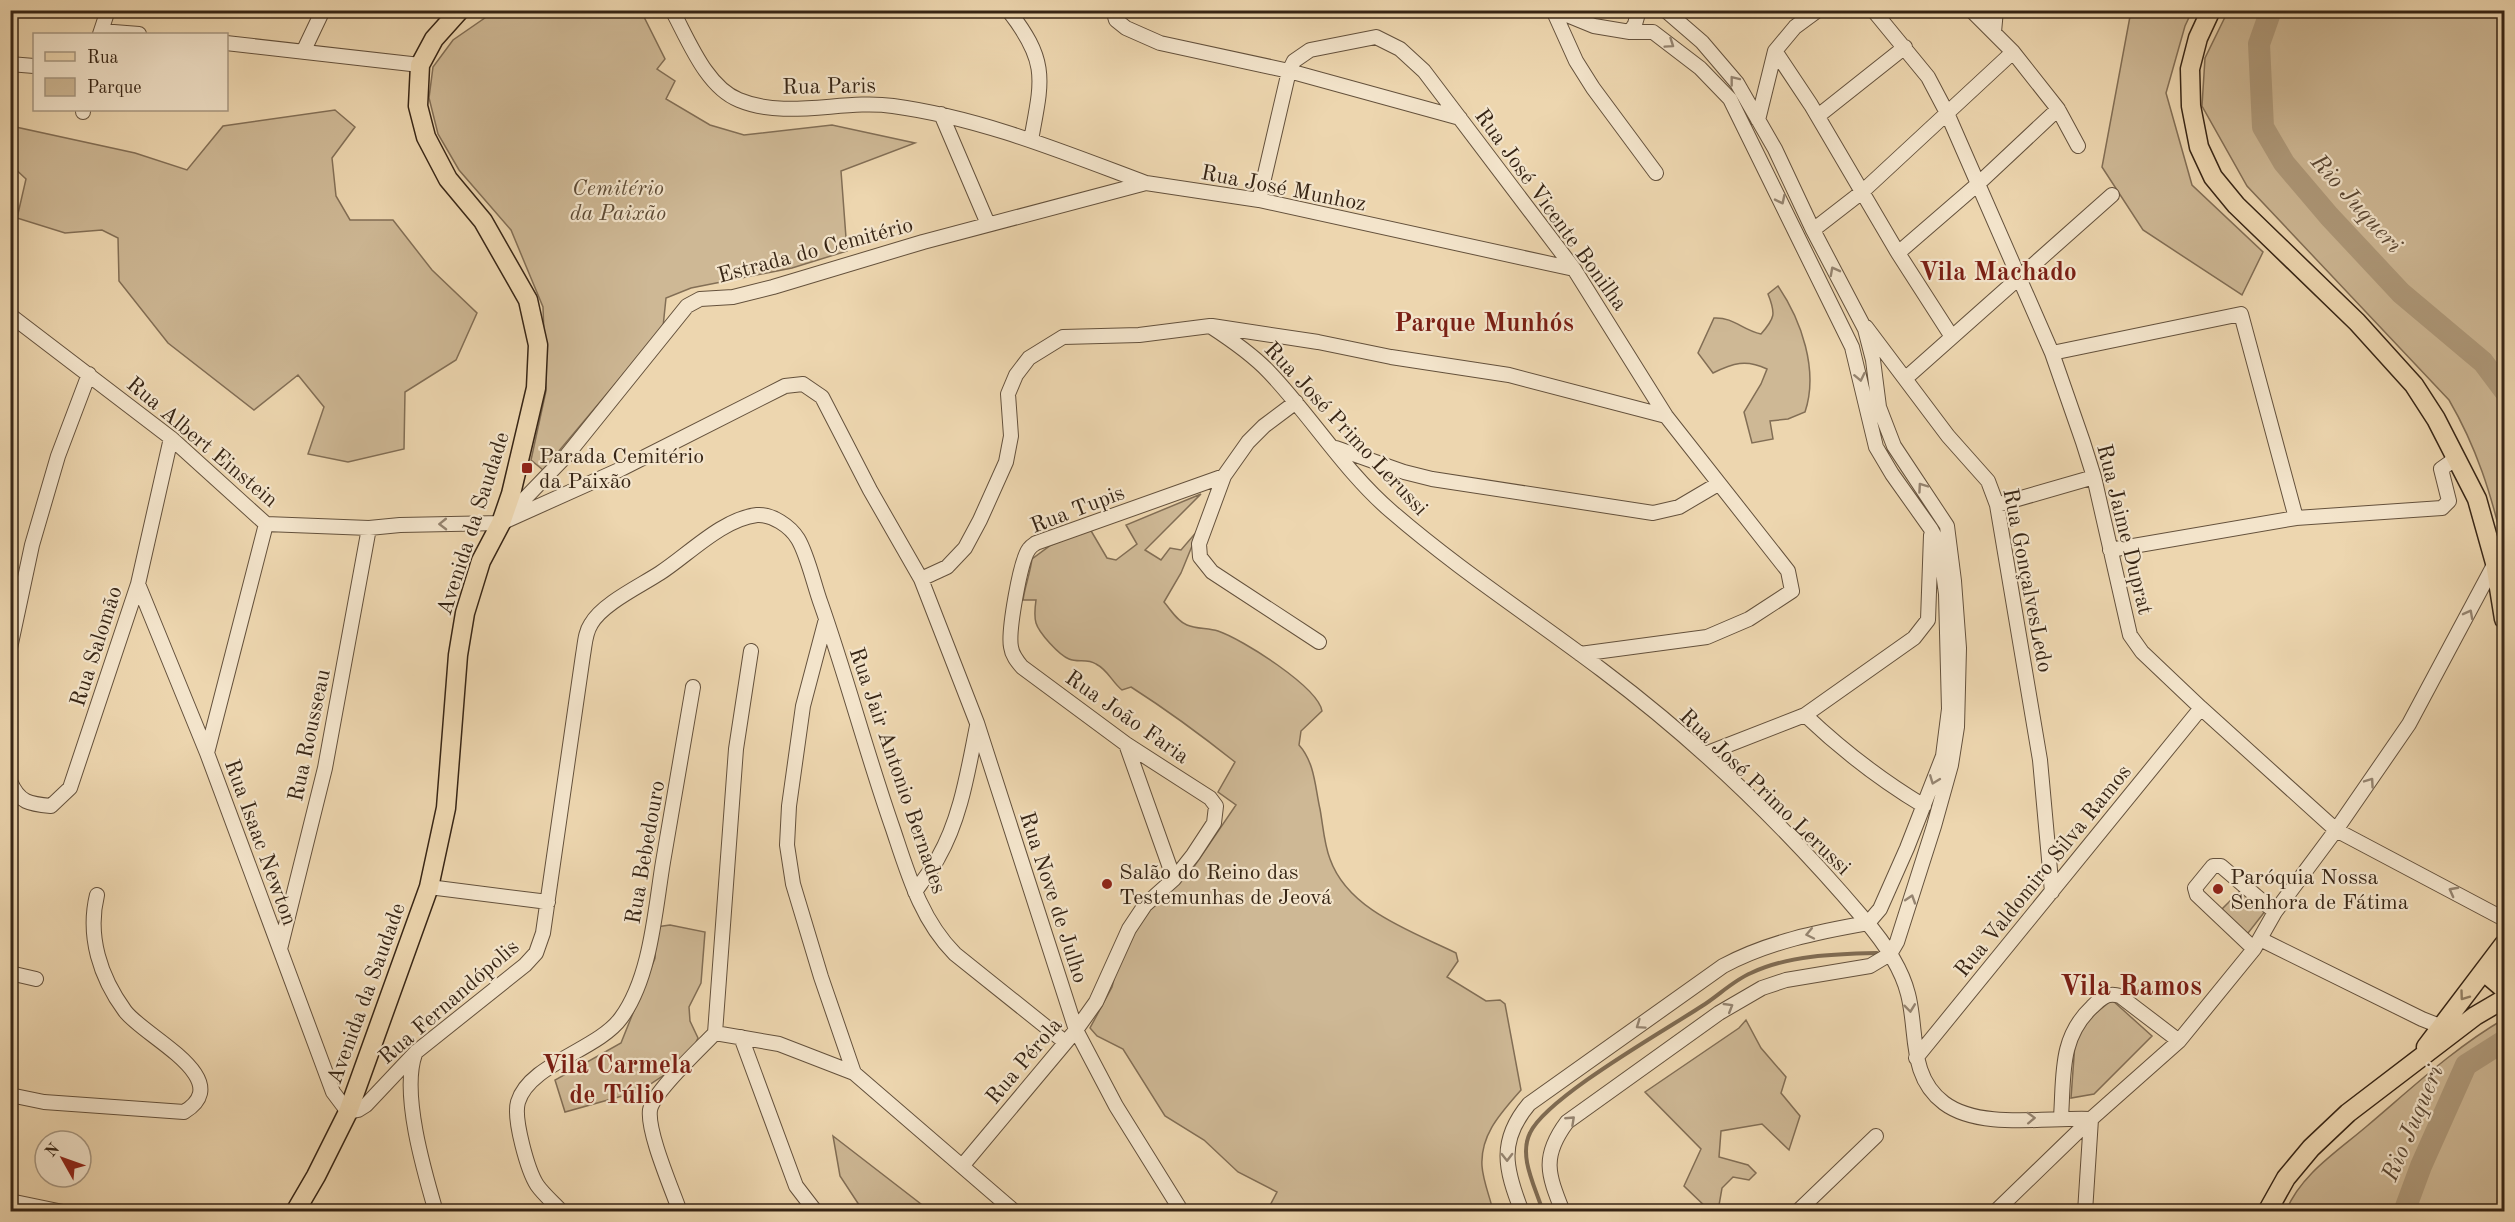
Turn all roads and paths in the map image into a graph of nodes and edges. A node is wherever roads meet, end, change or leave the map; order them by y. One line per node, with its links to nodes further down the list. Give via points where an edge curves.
1 (108, 10): 17 (street)
2 (323, 10): 20 (street)
3 (460, 10): 24 (main road, Avenida da Saudade, via 434,39)
4 (672, 10): 29 (street, Rua Paris, via 700,65 736,100 786,108 889,105)
5 (1008, 10): 33 (street, via 1039,62 1041,86)
6 (1554, 10): 15 (street, via 1594,26); 35 (street, via 1576,61)
7 (1639, 10): 15 (street)
8 (1665, 10): 32 (street, one-way to 8, via 1737,83 1702,42)
9 (1818, 10): 21 (street, via 1795,27)
10 (1873, 10): 19 (street, Rua Jaime Duprat)
11 (1971, 10): 16 (street)
12 (1996, 10): 16 (street)
13 (2211, 10): 60 (main road, via 2190,69 2191,106 2199,147 2213,177 2236,205 2357,321 2414,385)
14 (1115, 15): 26 (street, via 1126,28 1160,43)
15 (1630, 32): 47 (street, one-way to 47, via 1653,32 1700,68 1730,99)
16 (1994, 32): 22 (street)
17 (100, 33)
18 (228, 43): 20 (street)
19 (1905, 47): 28 (street, Rua Jaime Duprat, via 1928,77); 30 (street)
20 (304, 50): 24 (street)
21 (1775, 51): 30 (street); 32 (street)
22 (2013, 52): 27 (street); 28 (street)
23 (10, 64): 25 (street)
24 (420, 65): 68 (main road, Avenida da Saudade, via 418,106 426,137 448,179 483,221 505,256 528,300 538,345 536,388 527,434)
25 (33, 66)
26 (1289, 71): 31 (street); 31 (street, Rua José Vicente Bonilha, via 1294,61 1311,50 1376,37 1414,59); 40 (street)
27 (2058, 109): 34 (street); 37 (street)
28 (1947, 113): 37 (street, Rua Jaime Duprat); 38 (street)
29 (941, 114): 33 (street, Rua Paris); 41 (street)
30 (1818, 116): 38 (street)
31 (1460, 118): 44 (street, Rua José Vicente Bonilha)
32 (1758, 120): 42 (street)
33 (1030, 140): 36 (street, Rua Paris)
34 (2078, 146)
35 (1656, 173)
36 (1146, 183): 40 (street, Rua José Munhoz); 41 (street, Rua José Munhoz)
37 (1979, 183): 43 (street); 45 (street, Rua Jaime Duprat)
38 (1862, 192): 42 (street); 43 (street)
39 (2112, 195): 45 (street)
40 (1259, 200): 44 (street, Rua José Munhoz)
41 (988, 224): 68 (street, Estrada do Cemitério, via 773,287 733,297 700,299 687,306 567,455)
42 (1813, 230): 46 (street, one-way to 42)
43 (1898, 253): 51 (street)
44 (1574, 269): 57 (street, Rua José Vicente Bonilha)
45 (2020, 279): 51 (street); 53 (street, Rua Jaime Duprat)
46 (1852, 305): 47 (street, via 1841,299); 49 (street)
47 (1835, 310): 52 (street)
48 (11, 317): 54 (street, Rua Albert Einstein)
49 (1863, 324): 52 (street, via 1862,342); 55 (street, Rua GonçalvesLedo); 67 (street, one-way to 49, via 1894,446 1879,407 1873,360)
50 (1209, 326): 56 (street, Rua José Primo Lerussi, via 1266,369); 57 (street, via 1509,375); 74 (street, via 1139,335 1063,337 1029,358 1008,394 1011,436 1006,462 980,520 965,548 946,567)
51 (1952, 337): 55 (street)
52 (1849, 340): 71 (street, one-way to 71, via 1876,447)
53 (2052, 353): 62 (street, Rua Jaime Duprat); 66 (street, via 2241,314)
54 (89, 374): 58 (street, Rua Albert Einstein); 79 (street, via 58,456 32,545)
55 (1906, 378): 64 (street, Rua GonçalvesLedo, via 1948,436 1988,481)
56 (1296, 402): 59 (street, Rua José Primo Lerussi); 61 (street, via 1256,434)
57 (1666, 416): 63 (street, Rua José Vicente Bonilha)
58 (171, 438): 69 (street, Rua Albert Einstein); 75 (street, Rua Salomão)
59 (1333, 447): 63 (street, via 1432,478 1653,513 1679,507); 81 (street, Rua José Primo Lerussi, via 1388,509 1452,563)
60 (2456, 459): 66 (street, via 2441,468 2450,501 2442,508); 73 (main road, via 2477,499)
61 (1224, 476): 78 (street, via 1199,544 1205,566); 82 (street, Rua Tupis, via 1028,549 1010,646)
62 (2094, 477): 64 (street); 72 (street, Rua Jaime Duprat)
63 (1718, 484): 81 (street, Rua José Vicente Bonilha, via 1788,571 1792,591 1749,619 1707,637)
64 (1997, 505): 97 (street, Rua GonçalvesLedo, via 2040,760)
65 (758, 515): 76 (street, Rua Jair Antonio Bernades, via 786,525 799,540); 99 (street, Rua Fernandópolis, via 720,529 601,612 591,624)
66 (2296, 518): 72 (street)
67 (1943, 519): 71 (street); 106 (street, one-way to 67, via 1934,826 1952,765 1957,727 1959,648 1954,581)
68 (501, 523): 70 (street, Rua Albert Einstein, one-way to 70); 74 (street, via 619,470 785,386 803,384 822,397); 95 (main road, Avenida da Saudade, via 481,561 465,613 446,808)
69 (266, 524): 70 (street, Rua Albert Einstein); 88 (street)
70 (369, 528): 105 (street, Rua Rousseau, via 325,768)
71 (1931, 529): 85 (street, via 1930,598 1928,620 1922,629); 92 (street, one-way to 92, via 1938,542 1946,594 1949,708 1943,756)
72 (2110, 550): 84 (street, Rua Jaime Duprat, via 2130,635 2142,652)
73 (2495, 563): 77 (main road); 93 (street, one-way to 73, via 2409,724)
74 (921, 579): 86 (street, Rua Nove de Julho)
75 (138, 585): 88 (street, Rua Isaac Newton); 90 (street, Rua Salomão, via 70,788 51,806 32,805 16,795)
76 (826, 619): 96 (street, Rua Jair Antonio Bernades); 120 (street, via 803,706 787,845 793,884)
77 (2505, 619)
78 (1319, 642)
79 (10, 648)
80 (751, 651): 114 (street, via 736,749)
81 (1580, 654): 89 (street, Rua José Primo Lerussi)
82 (1022, 667): 87 (street, Rua João Faria)
83 (693, 687): 131 (street, Rua Bebedouro, via 649,949 635,991 621,1019 525,1086 517,1104 517,1129 537,1184)
84 (2201, 708): 93 (street, Rua Jaime Duprat); 97 (street, Rua Valdomiro Silva Ramos)
85 (1805, 715): 89 (street); 92 (street, via 1843,752)
86 (977, 723): 96 (street, via 964,791 951,830); 112 (street, Rua Nove de Julho)
87 (1126, 744): 91 (street, Rua João Faria); 94 (street)
88 (207, 753): 105 (street, Rua Isaac Newton)
89 (1705, 754): 102 (street, Rua José Primo Lerussi, via 1833,882)
90 (10, 781)
91 (1210, 798): 94 (street, Rua Pérola, via 1216,806 1214,823)
92 (1924, 807): 102 (street, via 1880,909)
93 (2337, 830): 100 (street); 101 (street, Rua Jaime Duprat, one-way to 93)
94 (1174, 879): 112 (street, Rua Pérola, via 1145,905 1129,929 1096,1002)
95 (429, 888): 99 (street); 122 (main road, Avenida da Saudade)
96 (915, 892): 117 (street, Rua Jair Antonio Bernades, via 942,941 955,954)
97 (2052, 892): 119 (street, Rua Valdomiro Silva Ramos)
98 (97, 895): 121 (street, via 97,958 116,995 140,1027 189,1064 199,1079 201,1094 194,1106 184,1112 44,1102)
99 (549, 902): 118 (street, Rua Fernandópolis, via 536,953)
100 (2276, 912): 103 (street); 103 (street, via 2222,866 2213,866 2195,888 2197,895)
101 (2505, 919)
102 (1868, 923): 106 (street, Rua José Primo Lerussi); 136 (street, one-way to 136, via 1805,934 1750,952 1723,966 1529,1104 1514,1126 1506,1148 1508,1170)
103 (2257, 944): 113 (street); 116 (street)
104 (2505, 944): 107 (main road)
105 (280, 949): 122 (street, Rua Isaac Newton, via 333,1092)
106 (1890, 954): 119 (street, Rua José Primo Lerussi, one-way to 119, via 1908,995); 137 (street, one-way to 106, via 1551,1179 1550,1156 1554,1139 1574,1117 1719,1013 1762,988 1870,966)
107 (2488, 966): 110 (main road, via 2491,978); 113 (main road, one-way to 113)
108 (10, 973): 109 (street)
109 (36, 979)
110 (2505, 989)
111 (2505, 999): 113 (main road)
112 (1076, 1030): 117 (street, Rua Pérola); 135 (street, Rua Nove de Julho, via 1116,1106)
113 (2448, 1030): 141 (main road, via 2412,1065 2348,1113 2311,1148 2286,1178)
114 (715, 1033): 115 (street); 132 (street, via 657,1095 650,1110 652,1130)
115 (741, 1036): 120 (street, via 779,1044); 133 (street, via 796,1186)
116 (2179, 1041): 123 (street, via 2120,996 2102,997 2074,1026 2068,1040); 124 (street)
117 (1065, 1042): 126 (street, Rua Pérola)
118 (416, 1052): 122 (street, Rua Fernandópolis, via 366,1105); 129 (street, via 410,1066 412,1112)
119 (1916, 1058): 123 (street, Rua José Primo Lerussi, one-way to 123, via 1926,1084 1944,1103 1968,1115 1996,1120)
120 (854, 1073): 126 (street)
121 (10, 1095)
122 (348, 1112): 130 (main road, Avenida da Saudade)
123 (2061, 1118): 124 (street, Rua José Primo Lerussi)
124 (2091, 1119): 139 (street); 140 (street)
125 (1876, 1136): 138 (street)
126 (963, 1165): 134 (street)
127 (10, 1201): 128 (street)
128 (56, 1211)
129 (435, 1211)
130 (295, 1212)
131 (562, 1212)
132 (680, 1212)
133 (816, 1212)
134 (1015, 1212)
135 (1182, 1212)
136 (1522, 1212)
137 (1563, 1212)
138 (1797, 1212)
139 (1995, 1212)
140 (2085, 1212)
141 (2267, 1212)

